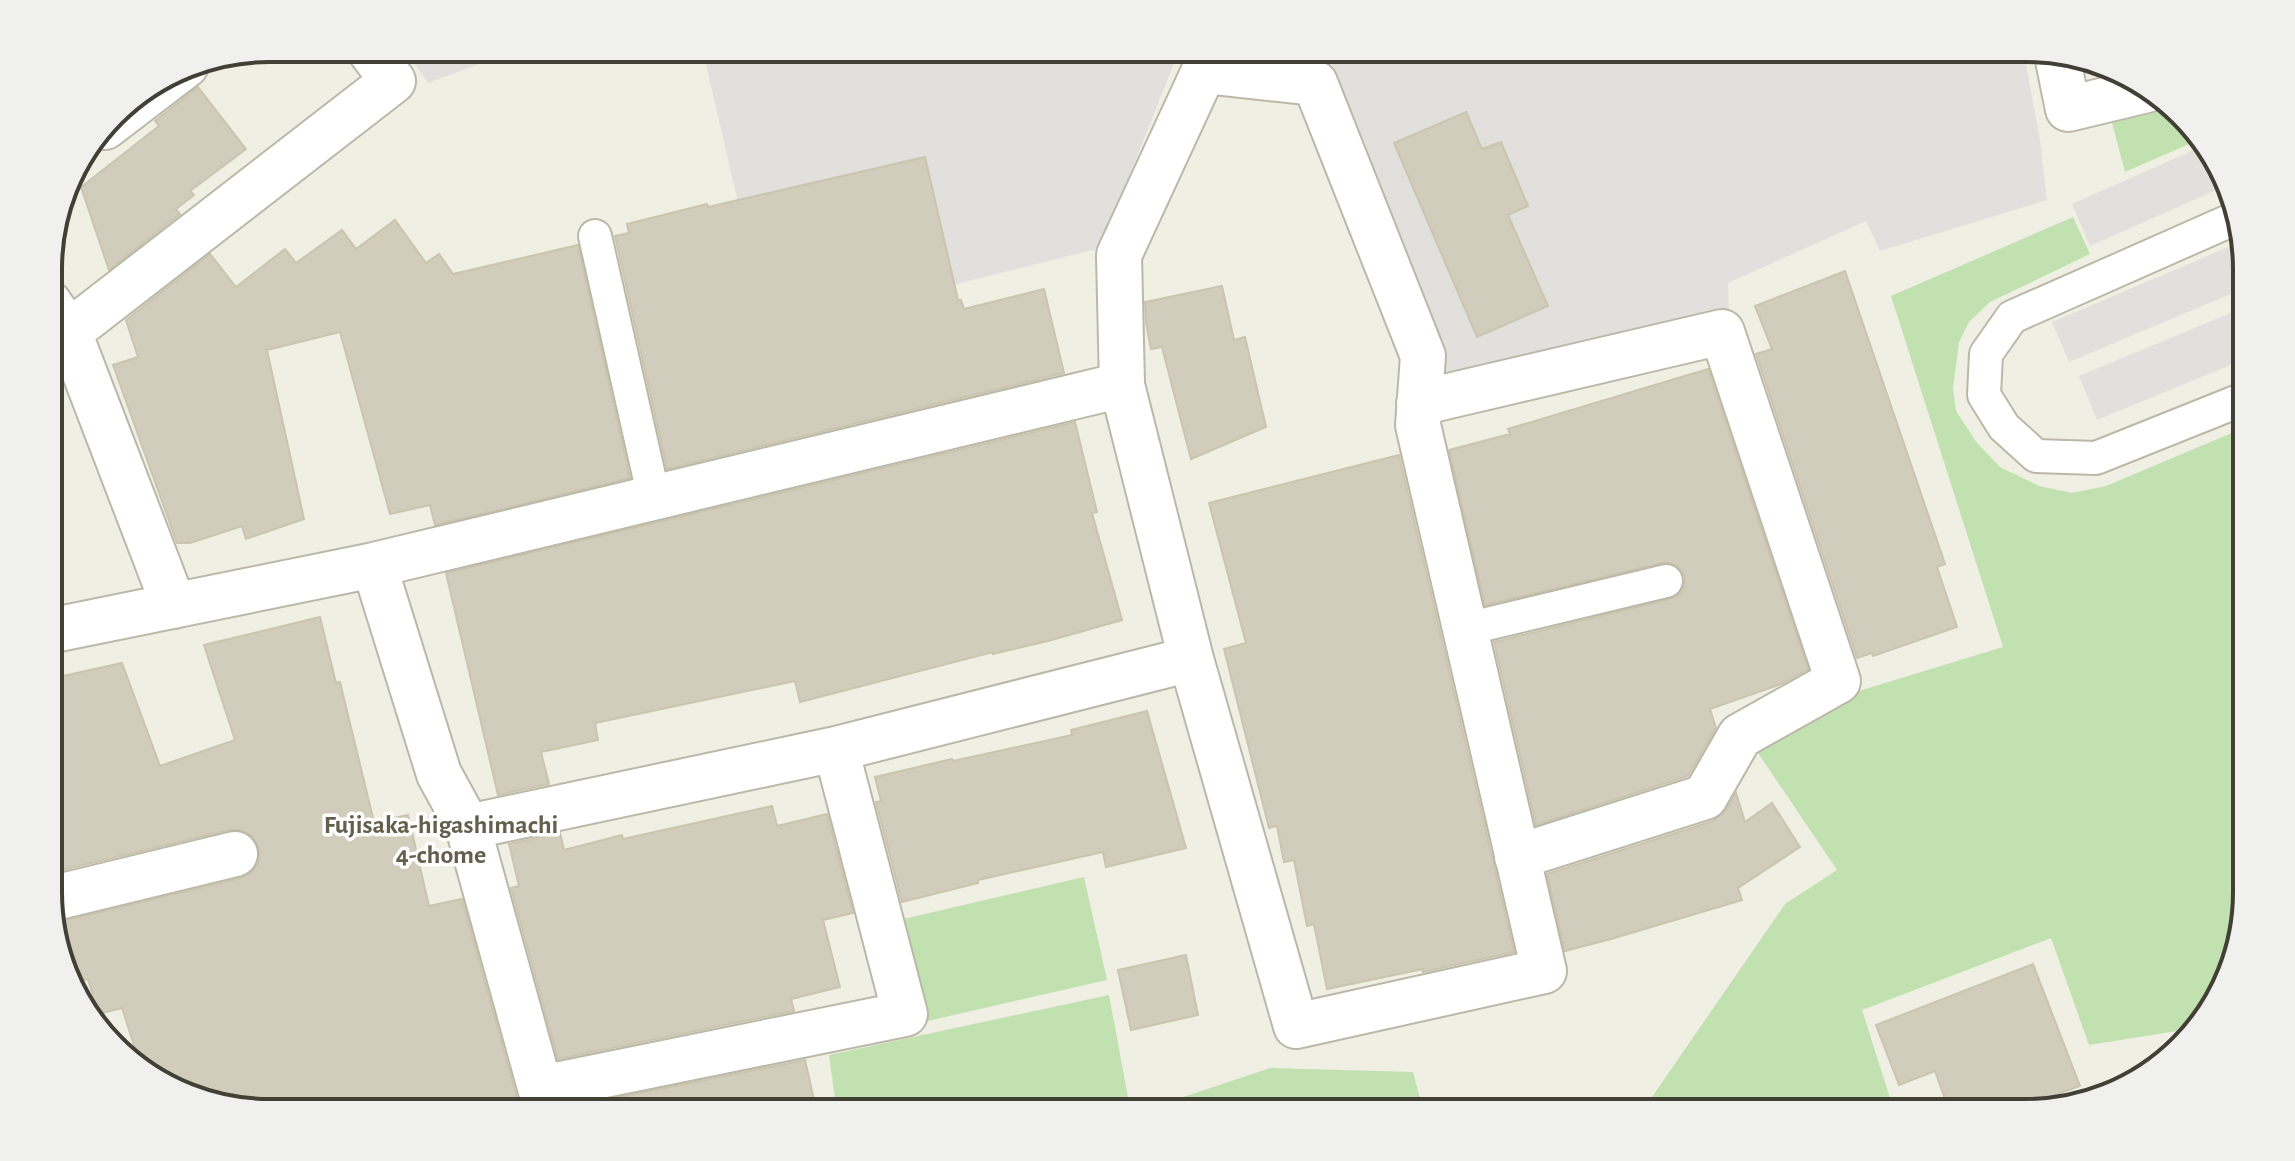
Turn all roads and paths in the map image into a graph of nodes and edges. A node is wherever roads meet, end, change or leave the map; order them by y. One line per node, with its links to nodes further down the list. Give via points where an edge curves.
1 (379, 62): 8 (street, via 393,81)
2 (1207, 62): 10 (street, via 1119,255)
3 (1221, 62): 11 (street, via 1315,83 1423,356)
4 (2059, 65): 5 (street, via 2068,109)
5 (2134, 93)
6 (2227, 222): 12 (lane, via 2012,317 1986,354 1984,395 2004,427 2036,456 2096,458)
7 (595, 236): 13 (lane)
8 (62, 315)
9 (62, 325): 16 (street)
10 (1122, 385): 13 (street); 19 (street)
11 (1419, 403): 18 (street, via 1418,425); 23 (street, via 1722,332 1838,681 1740,736 1705,797)
12 (2233, 403)
13 (654, 498): 14 (street)
14 (374, 565): 16 (street); 21 (street, via 439,774)
15 (1666, 581): 18 (lane)
16 (174, 606): 17 (street)
17 (62, 628)
18 (1466, 629): 23 (street)
19 (1191, 659): 20 (street); 23 (street, via 1296,1026 1544,971)
20 (836, 749): 21 (street); 26 (street, via 905,1014)
21 (468, 827): 25 (street)
22 (235, 854): 24 (street)
23 (1517, 857)
24 (62, 896)
25 (544, 1099)
26 (548, 1099)

